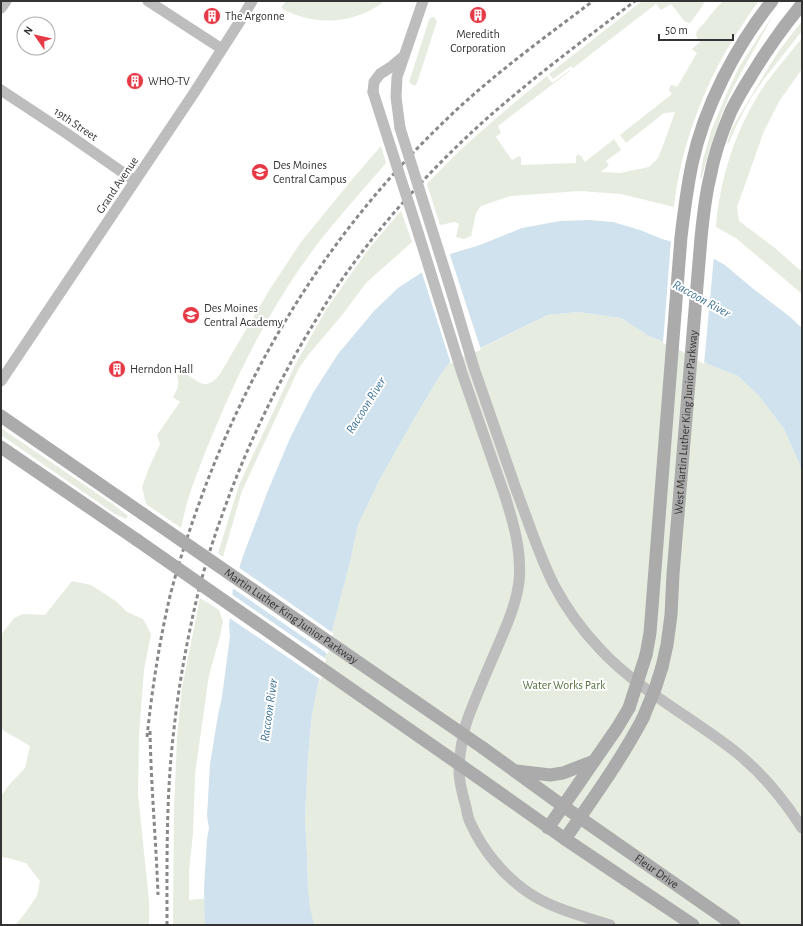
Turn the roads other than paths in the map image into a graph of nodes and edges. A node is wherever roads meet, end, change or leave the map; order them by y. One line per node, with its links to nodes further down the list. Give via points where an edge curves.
1 (6, 1): 7 (main road)
2 (148, 1): 8 (main road)
3 (252, 1): 8 (main road, Grand Avenue)
4 (423, 1): 9 (main road)
5 (772, 1): 15 (main road, West Martin Luther King Junior Parkway, bridge, via 752,29 720,84 692,163 681,244 646,655 629,708)
6 (802, 4): 18 (main road, West Martin Luther King Junior Parkway, bridge, via 768,48 742,91 717,150 705,200 701,238 667,645 655,689 643,718)
7 (1, 8)
8 (222, 49): 11 (main road, Grand Avenue)
9 (404, 56): 20 (main road, bridge, via 396,85 400,128 474,368 517,492 554,585 574,617 599,649 619,668 737,753 778,794); 22 (main road, bridge, via 380,74 374,82 373,92 518,541 520,567 515,605 467,720 461,747 459,772 463,796 470,823 482,844 510,877 529,893 550,904)
10 (1, 90): 11 (main road, 19th Street)
11 (135, 181): 12 (main road, Grand Avenue)
12 (1, 381)
13 (1, 416): 16 (main road, Martin Luther King Junior Parkway, bridge)
14 (1, 447): 19 (main road, bridge)
15 (594, 761): 16 (main road, via 563,773 550,775); 17 (main road, West Martin Luther King Junior Parkway)
16 (514, 771): 17 (main road, Martin Luther King Junior Parkway)
17 (563, 806): 18 (main road, Martin Luther King Junior Parkway); 19 (main road, West Martin Luther King Junior Parkway)
18 (580, 818): 21 (main road, West Martin Luther King Junior Parkway); 24 (main road, Fleur Drive)
19 (548, 828): 21 (main road)
20 (802, 828)
21 (565, 839): 23 (main road, Fleur Drive)
22 (610, 925)
23 (693, 925)
24 (734, 925)

